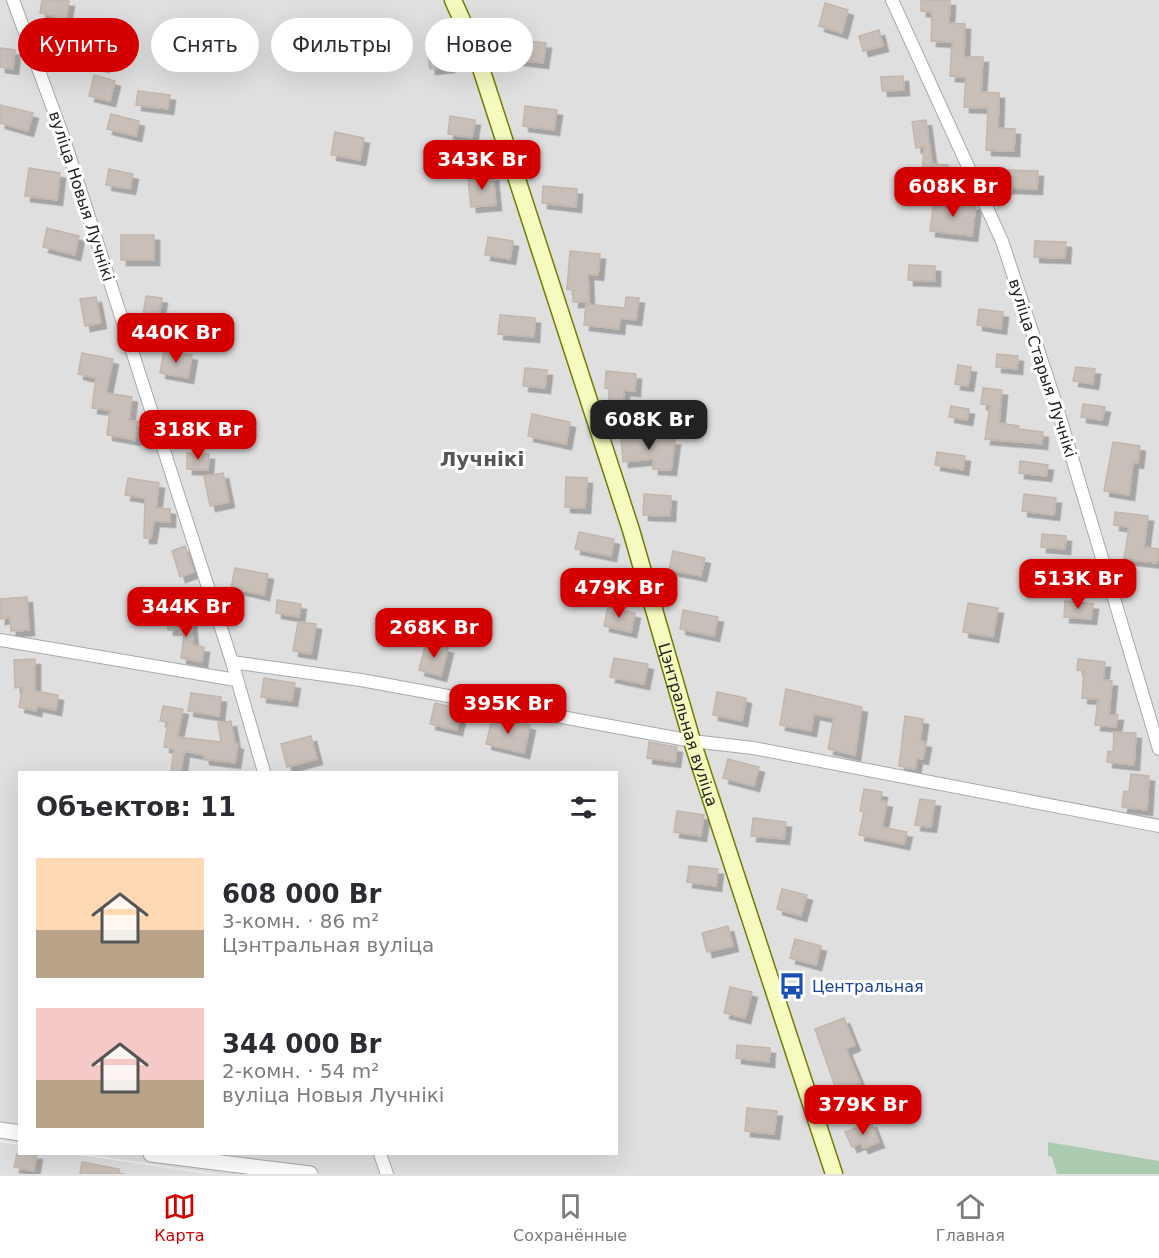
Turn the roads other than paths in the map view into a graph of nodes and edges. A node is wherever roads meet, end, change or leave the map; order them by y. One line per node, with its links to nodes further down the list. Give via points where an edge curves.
1 (13, 0): 5 (street, вуліца Новыя Лучнікі, via 63,136)
2 (453, 0): 7 (main road, Цэнтральная вуліца, via 475,50 631,530)
3 (892, 0): 8 (street, вуліца Старыя Лучнікі, via 1002,241 1056,404)
4 (0, 640): 6 (street)
5 (232, 662): 6 (street, вуліца Новыя Лучнікі); 7 (street, via 361,680)
6 (236, 680): 9 (street, вуліца Новыя Лучнікі)
7 (692, 741): 10 (street, via 753,748); 18 (main road, Цэнтральная вуліца)
8 (1159, 749)
9 (264, 771)
10 (1159, 826)
11 (0, 1130): 12 (street)
12 (18, 1133)
13 (156, 1155): 15 (street)
14 (380, 1155): 17 (street)
15 (234, 1170): 16 (street)
16 (310, 1174)
17 (387, 1174)
18 (834, 1174)

